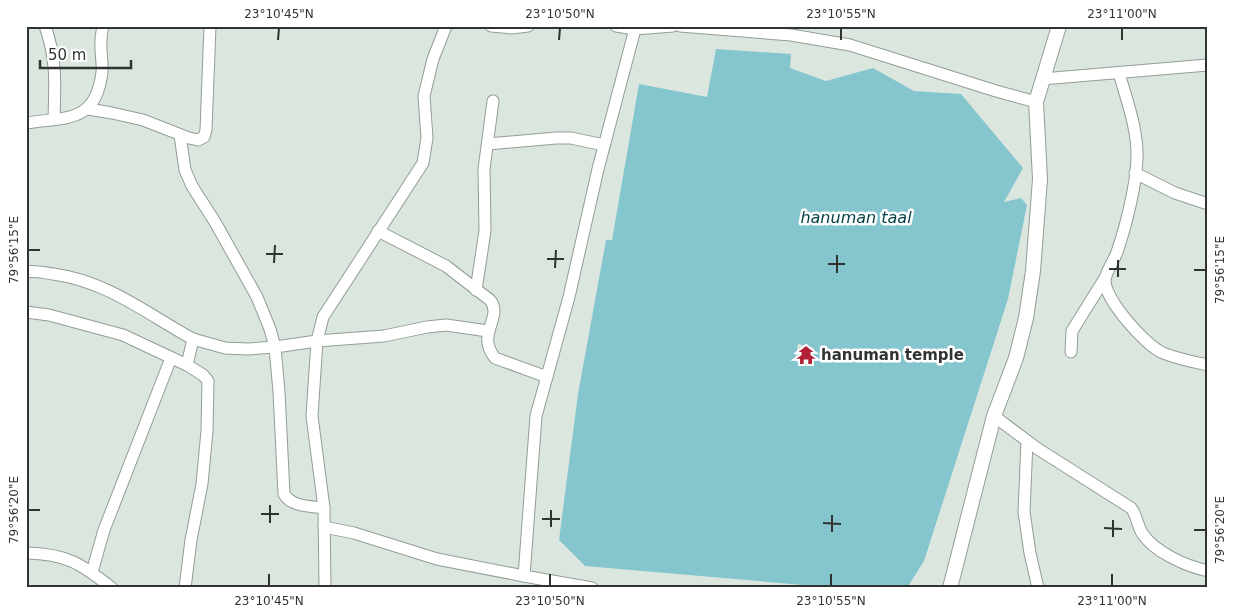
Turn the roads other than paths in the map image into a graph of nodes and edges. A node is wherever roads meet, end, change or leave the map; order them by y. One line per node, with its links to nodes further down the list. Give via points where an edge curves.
1 (45, 26): 19 (street, via 55,62)
2 (103, 26): 18 (street, via 102,72 96,98)
3 (210, 26): 21 (street, via 206,130 204,137 198,140)
4 (446, 26): 26 (street, via 433,59 424,96 427,138 423,163)
5 (491, 26): 6 (street)
6 (528, 26)
7 (616, 26): 12 (street)
8 (673, 26): 12 (street)
9 (680, 26): 11 (street)
10 (1059, 26): 15 (street)
11 (719, 28): 17 (street, via 850,45)
12 (635, 29): 23 (street)
13 (1208, 65): 14 (street)
14 (1120, 73): 15 (street); 24 (street, via 1135,136)
15 (1042, 79): 17 (street)
16 (493, 101): 22 (street)
17 (1036, 102): 40 (street, via 1040,179 1033,271 1020,342)
18 (88, 109): 19 (street, via 78,115); 21 (street, via 143,120)
19 (54, 119): 20 (street)
20 (26, 123)
21 (180, 135): 34 (street, via 185,170 192,186 216,222 257,298)
22 (488, 144): 23 (street, via 571,138); 29 (street, via 484,169 485,231)
23 (604, 145): 39 (street)
24 (1135, 173): 25 (street); 28 (street, via 1117,252)
25 (1208, 204)
26 (378, 231): 29 (street, via 446,266); 33 (street, via 323,317)
27 (26, 272): 32 (street, via 68,276 100,286)
28 (1105, 278): 35 (street, via 1072,331); 38 (street, via 1110,297 1150,344 1162,352)
29 (476, 290): 31 (street, via 495,305)
30 (26, 312): 36 (street, via 123,335)
31 (488, 331): 33 (street, via 446,325 384,336); 39 (street, via 490,352 496,358)
32 (193, 339): 34 (street, via 225,348); 37 (street)
33 (317, 341): 34 (street); 42 (street, via 312,416)
34 (275, 347): 42 (street, via 284,494 297,505)
35 (1071, 352)
36 (171, 358): 37 (street); 46 (street, via 104,530)
37 (187, 365): 50 (street, via 203,375 208,381 208,390 202,484)
38 (1208, 365)
39 (547, 377): 47 (street, via 536,416)
40 (994, 416): 41 (street); 53 (street)
41 (1027, 441): 45 (street, via 1131,508 1143,534 1176,561); 54 (street, via 1024,512)
42 (324, 508): 43 (street)
43 (324, 527): 47 (street, via 437,559); 51 (street)
44 (26, 553): 46 (street, via 59,556)
45 (1208, 571)
46 (92, 572): 49 (street)
47 (524, 576): 48 (street)
48 (559, 585): 52 (street)
49 (112, 588)
50 (185, 588)
51 (325, 588)
52 (592, 588)
53 (950, 588)
54 (1038, 588)

